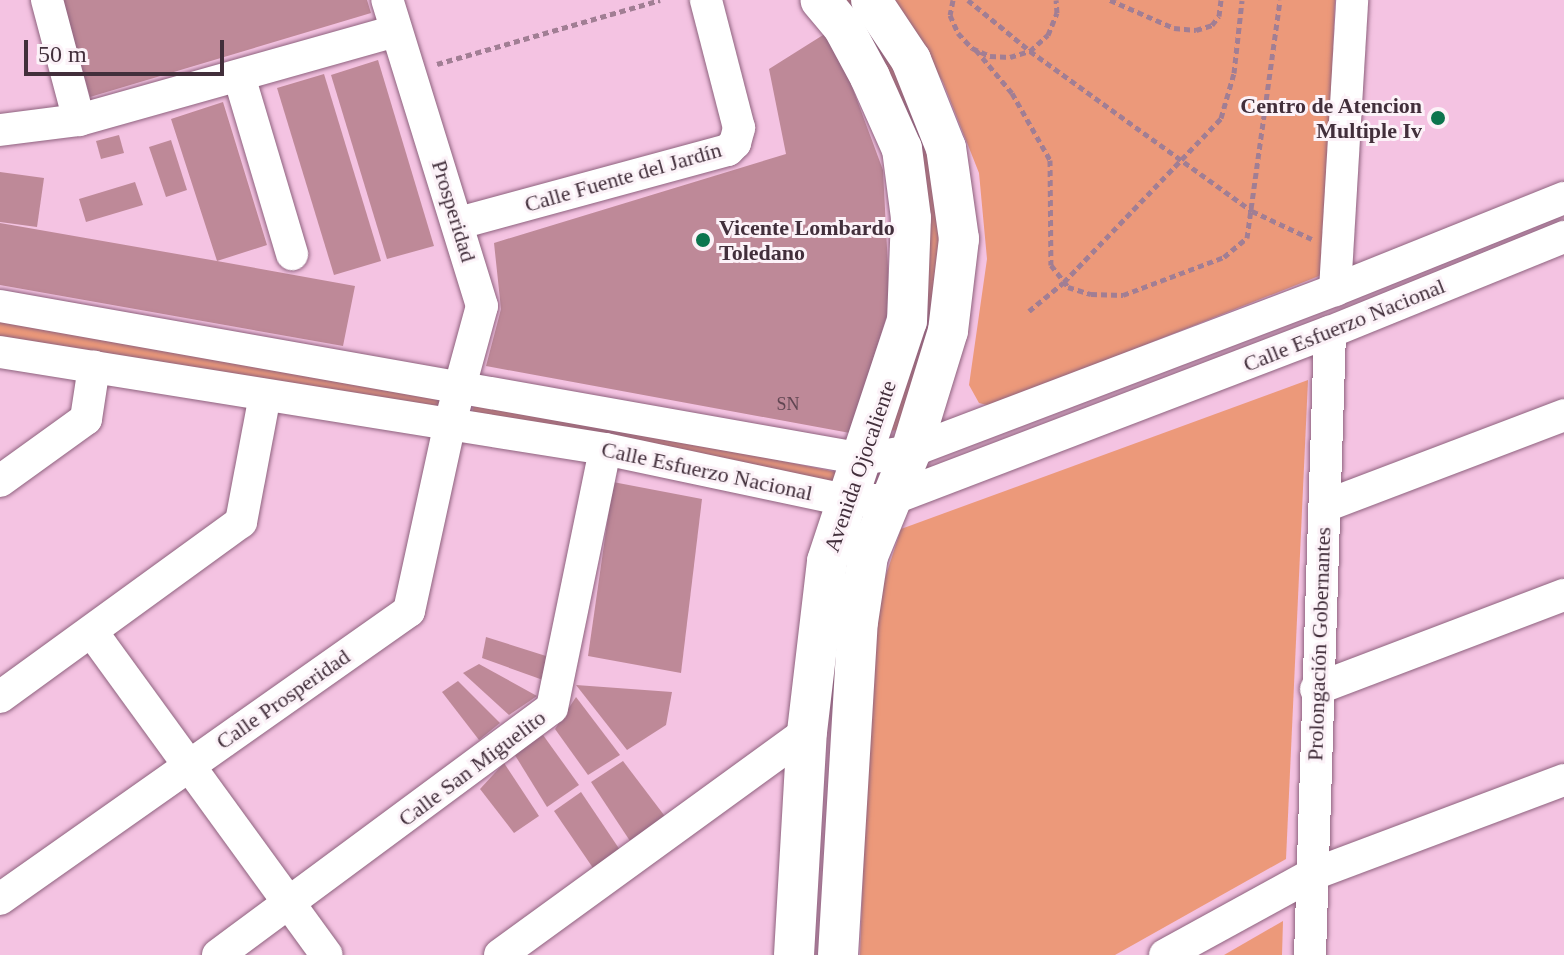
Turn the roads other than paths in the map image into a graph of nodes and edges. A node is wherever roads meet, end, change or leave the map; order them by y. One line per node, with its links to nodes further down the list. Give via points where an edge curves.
1 (47, 0): 9 (street)
2 (387, 0): 7 (street, Prosperidad)
3 (706, 0): 12 (street, Calle Fuente del Jardín, via 739,128 728,150)
4 (820, 0): 26 (main road, Avenida Ojocaliente, via 850,39 902,149 911,218 907,321)
5 (871, 0): 25 (main road, Avenida Ojocaliente, via 911,60 946,148 959,239 948,331)
6 (1352, 0): 15 (street)
7 (396, 31): 8 (street); 12 (street, Prosperidad)
8 (239, 76): 9 (street); 14 (street)
9 (79, 120): 10 (street)
10 (0, 130)
11 (1564, 198): 15 (street, Calle Esfuerzo Nacional)
12 (459, 223): 20 (street, Prosperidad, via 482,306)
13 (1564, 237): 17 (street, Calle Esfuerzo Nacional)
14 (292, 254)
15 (1335, 290): 25 (street, Calle Esfuerzo Nacional)
16 (0, 306): 20 (street, Calle Esfuerzo Nacional)
17 (1330, 332): 29 (street, Calle Esfuerzo Nacional); 30 (street, Prolongación Gobernantes)
18 (0, 352): 19 (street, Calle Esfuerzo Nacional)
19 (94, 367): 21 (street, Calle Esfuerzo Nacional); 27 (street, via 86,419)
20 (461, 386): 23 (street, Prosperidad); 26 (street, Calle Esfuerzo Nacional)
21 (265, 395): 23 (street, Calle Esfuerzo Nacional); 32 (street, via 241,522)
22 (1564, 415): 30 (street)
23 (450, 423): 24 (street, Calle Esfuerzo Nacional); 36 (street, Calle Prosperidad, via 409,611)
24 (605, 449): 28 (street, Calle Esfuerzo Nacional); 40 (street, Calle San Miguelito, via 552,708)
25 (911, 451): 26 (street, Calle Esfuerzo Nacional); 29 (main road, Avenida Ojocaliente)
26 (862, 459): 28 (main road, Avenida Ojocaliente)
27 (0, 481)
28 (845, 500): 29 (street, Calle Esfuerzo Nacional); 35 (main road, Avenida Ojocaliente, via 827,561)
29 (889, 500): 45 (main road, Avenida Ojocaliente, via 868,556 858,622)
30 (1325, 506): 33 (street, Prolongación Gobernantes)
31 (1564, 595): 33 (street)
32 (92, 632): 34 (street); 36 (street)
33 (1316, 689): 38 (street, Prolongación Gobernantes)
34 (0, 697)
35 (807, 732): 43 (street); 44 (main road, Avenida Ojocaliente)
36 (187, 766): 39 (street, Calle Prosperidad); 40 (street)
37 (1564, 780): 38 (street)
38 (1311, 875): 46 (street); 47 (street, Prolongación Gobernantes)
39 (0, 899)
40 (290, 904): 41 (street, Calle San Miguelito); 42 (street)
41 (218, 955)
42 (327, 955)
43 (500, 955)
44 (794, 955)
45 (838, 955)
46 (1165, 955)
47 (1310, 955)

